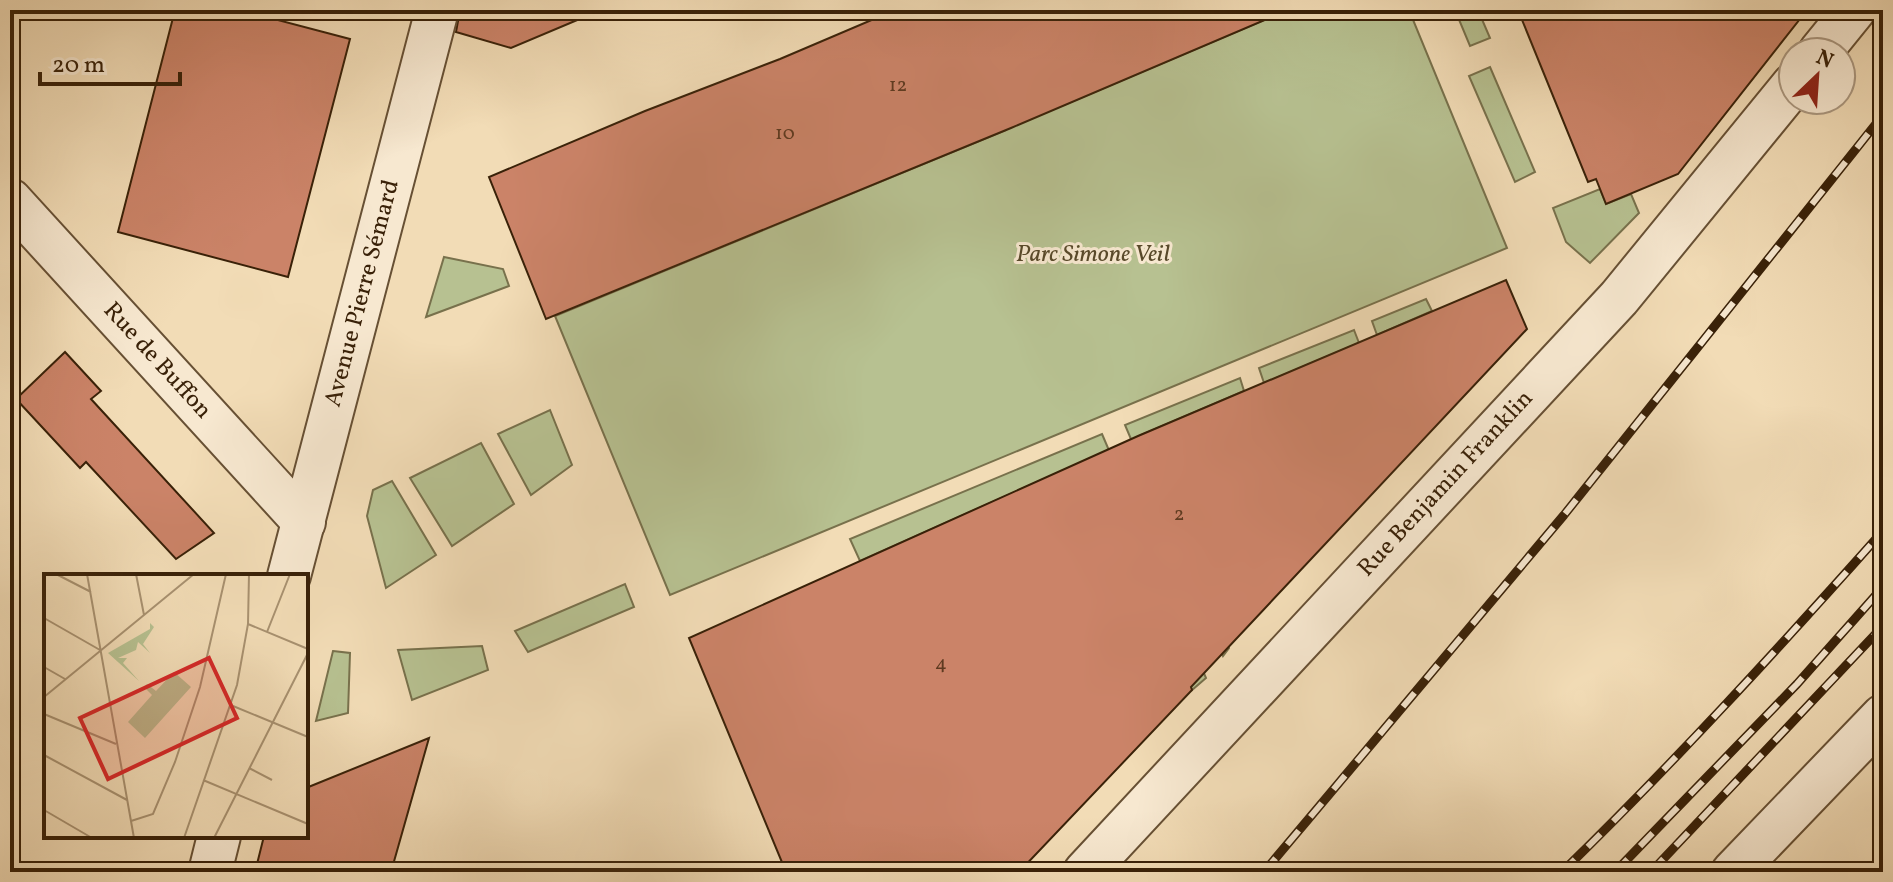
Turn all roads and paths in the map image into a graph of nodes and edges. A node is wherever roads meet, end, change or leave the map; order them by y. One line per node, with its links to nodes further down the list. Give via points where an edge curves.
1 (437, 10): 6 (street, Avenue Pierre Sémard)
2 (1854, 10): 3 (street)
3 (1833, 36)
4 (1777, 105): 11 (street, Rue Benjamin Franklin, via 1619,298)
5 (10, 200): 6 (street, Rue de Buffon)
6 (304, 522): 7 (street, Avenue Pierre Sémard)
7 (290, 574)
8 (1883, 716): 12 (street)
9 (218, 838): 10 (street)
10 (210, 872)
11 (1085, 872)
12 (1733, 872)

